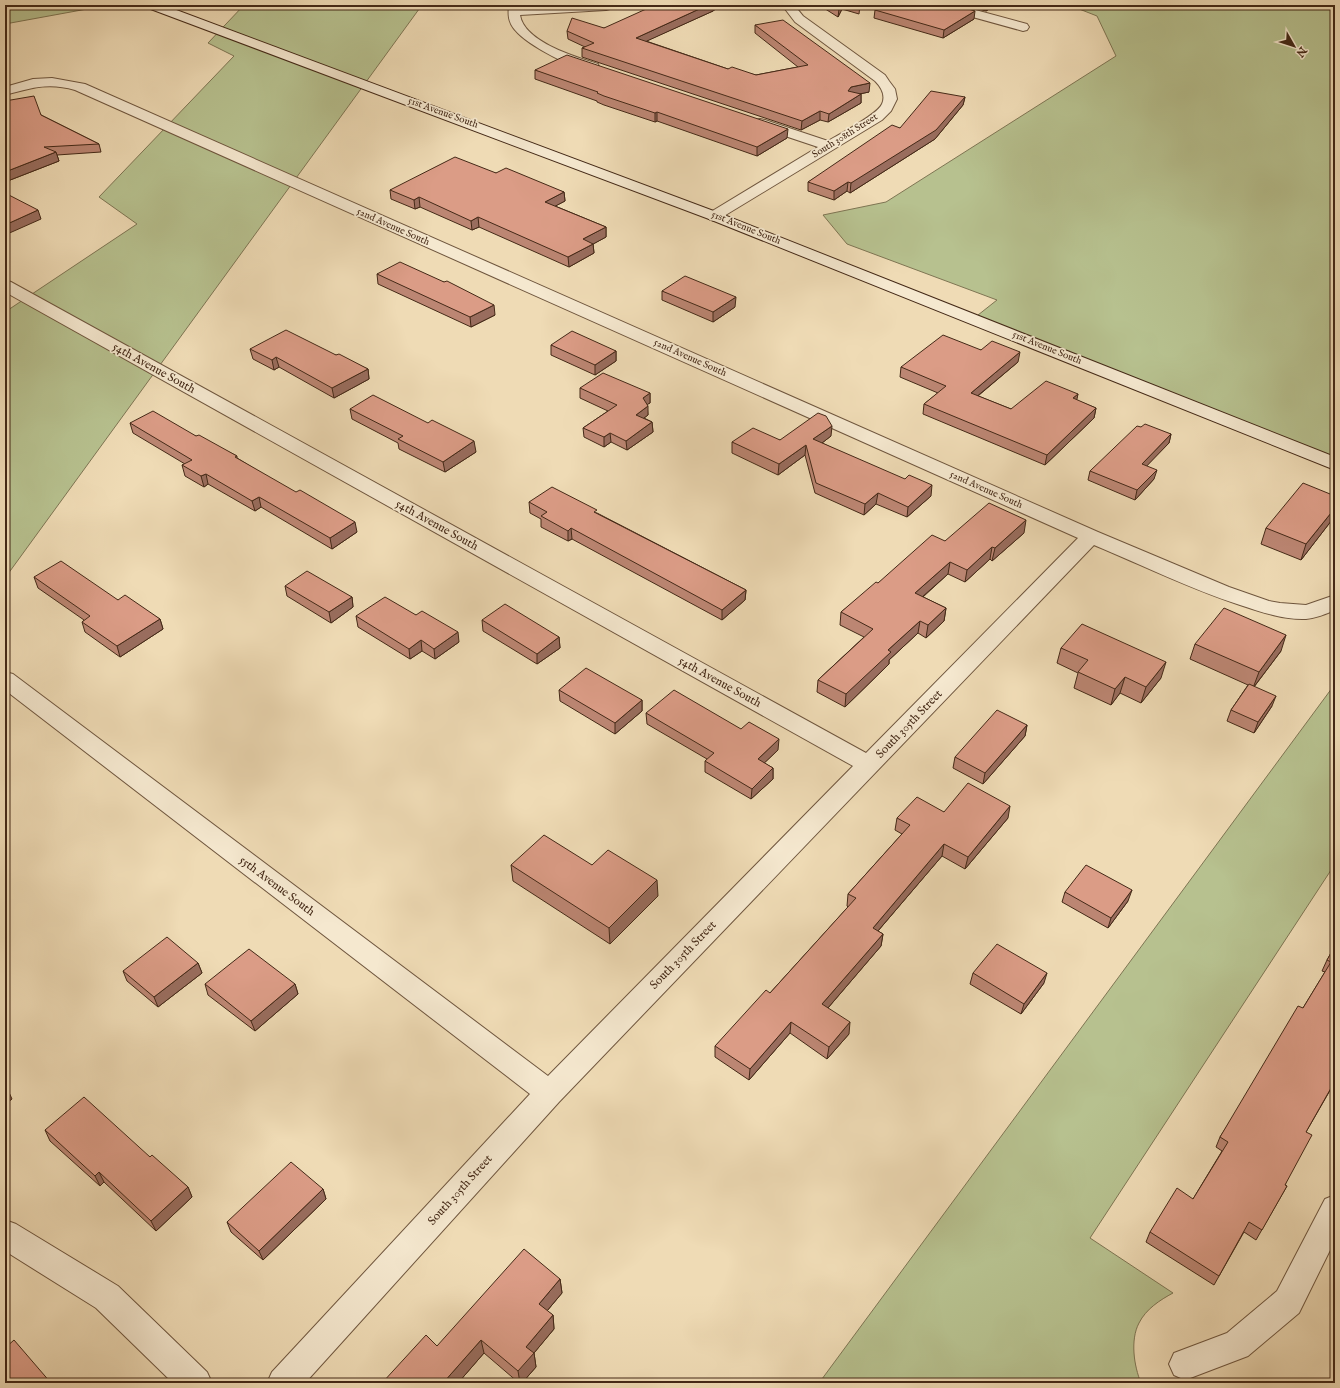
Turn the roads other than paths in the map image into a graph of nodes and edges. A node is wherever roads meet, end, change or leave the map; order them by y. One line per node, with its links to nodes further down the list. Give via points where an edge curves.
1 (152, 5): 11 (street, 51st Avenue South)
2 (788, 5): 10 (street, South 308th Street, via 799,19 880,78 891,96 890,102 881,113)
3 (944, 5): 6 (street)
4 (606, 6): 5 (street)
5 (514, 9): 7 (street, via 517,24 532,39 562,56)
6 (1023, 27)
7 (604, 71)
8 (5, 91): 14 (street, 52nd Avenue South, via 34,82 49,81 66,82 80,87)
9 (746, 118): 10 (street)
10 (829, 146): 11 (street, South 308th Street)
11 (714, 216): 13 (street, 51st Avenue South)
12 (5, 285): 17 (street, 54th Avenue South)
13 (1335, 464)
14 (1092, 536): 15 (street, 52nd Avenue South, via 1222,592 1264,606 1306,612); 17 (street, South 305th Street)
15 (1335, 602)
16 (5, 679): 18 (street, 55th Avenue South)
17 (869, 764): 18 (street, South 305th Street)
18 (549, 1093): 23 (street, South 305th Street)
19 (1335, 1209): 21 (street, via 1288,1302 1237,1345)
20 (5, 1234): 22 (street, via 107,1297)
21 (1185, 1364)
22 (196, 1383)
23 (284, 1383)

